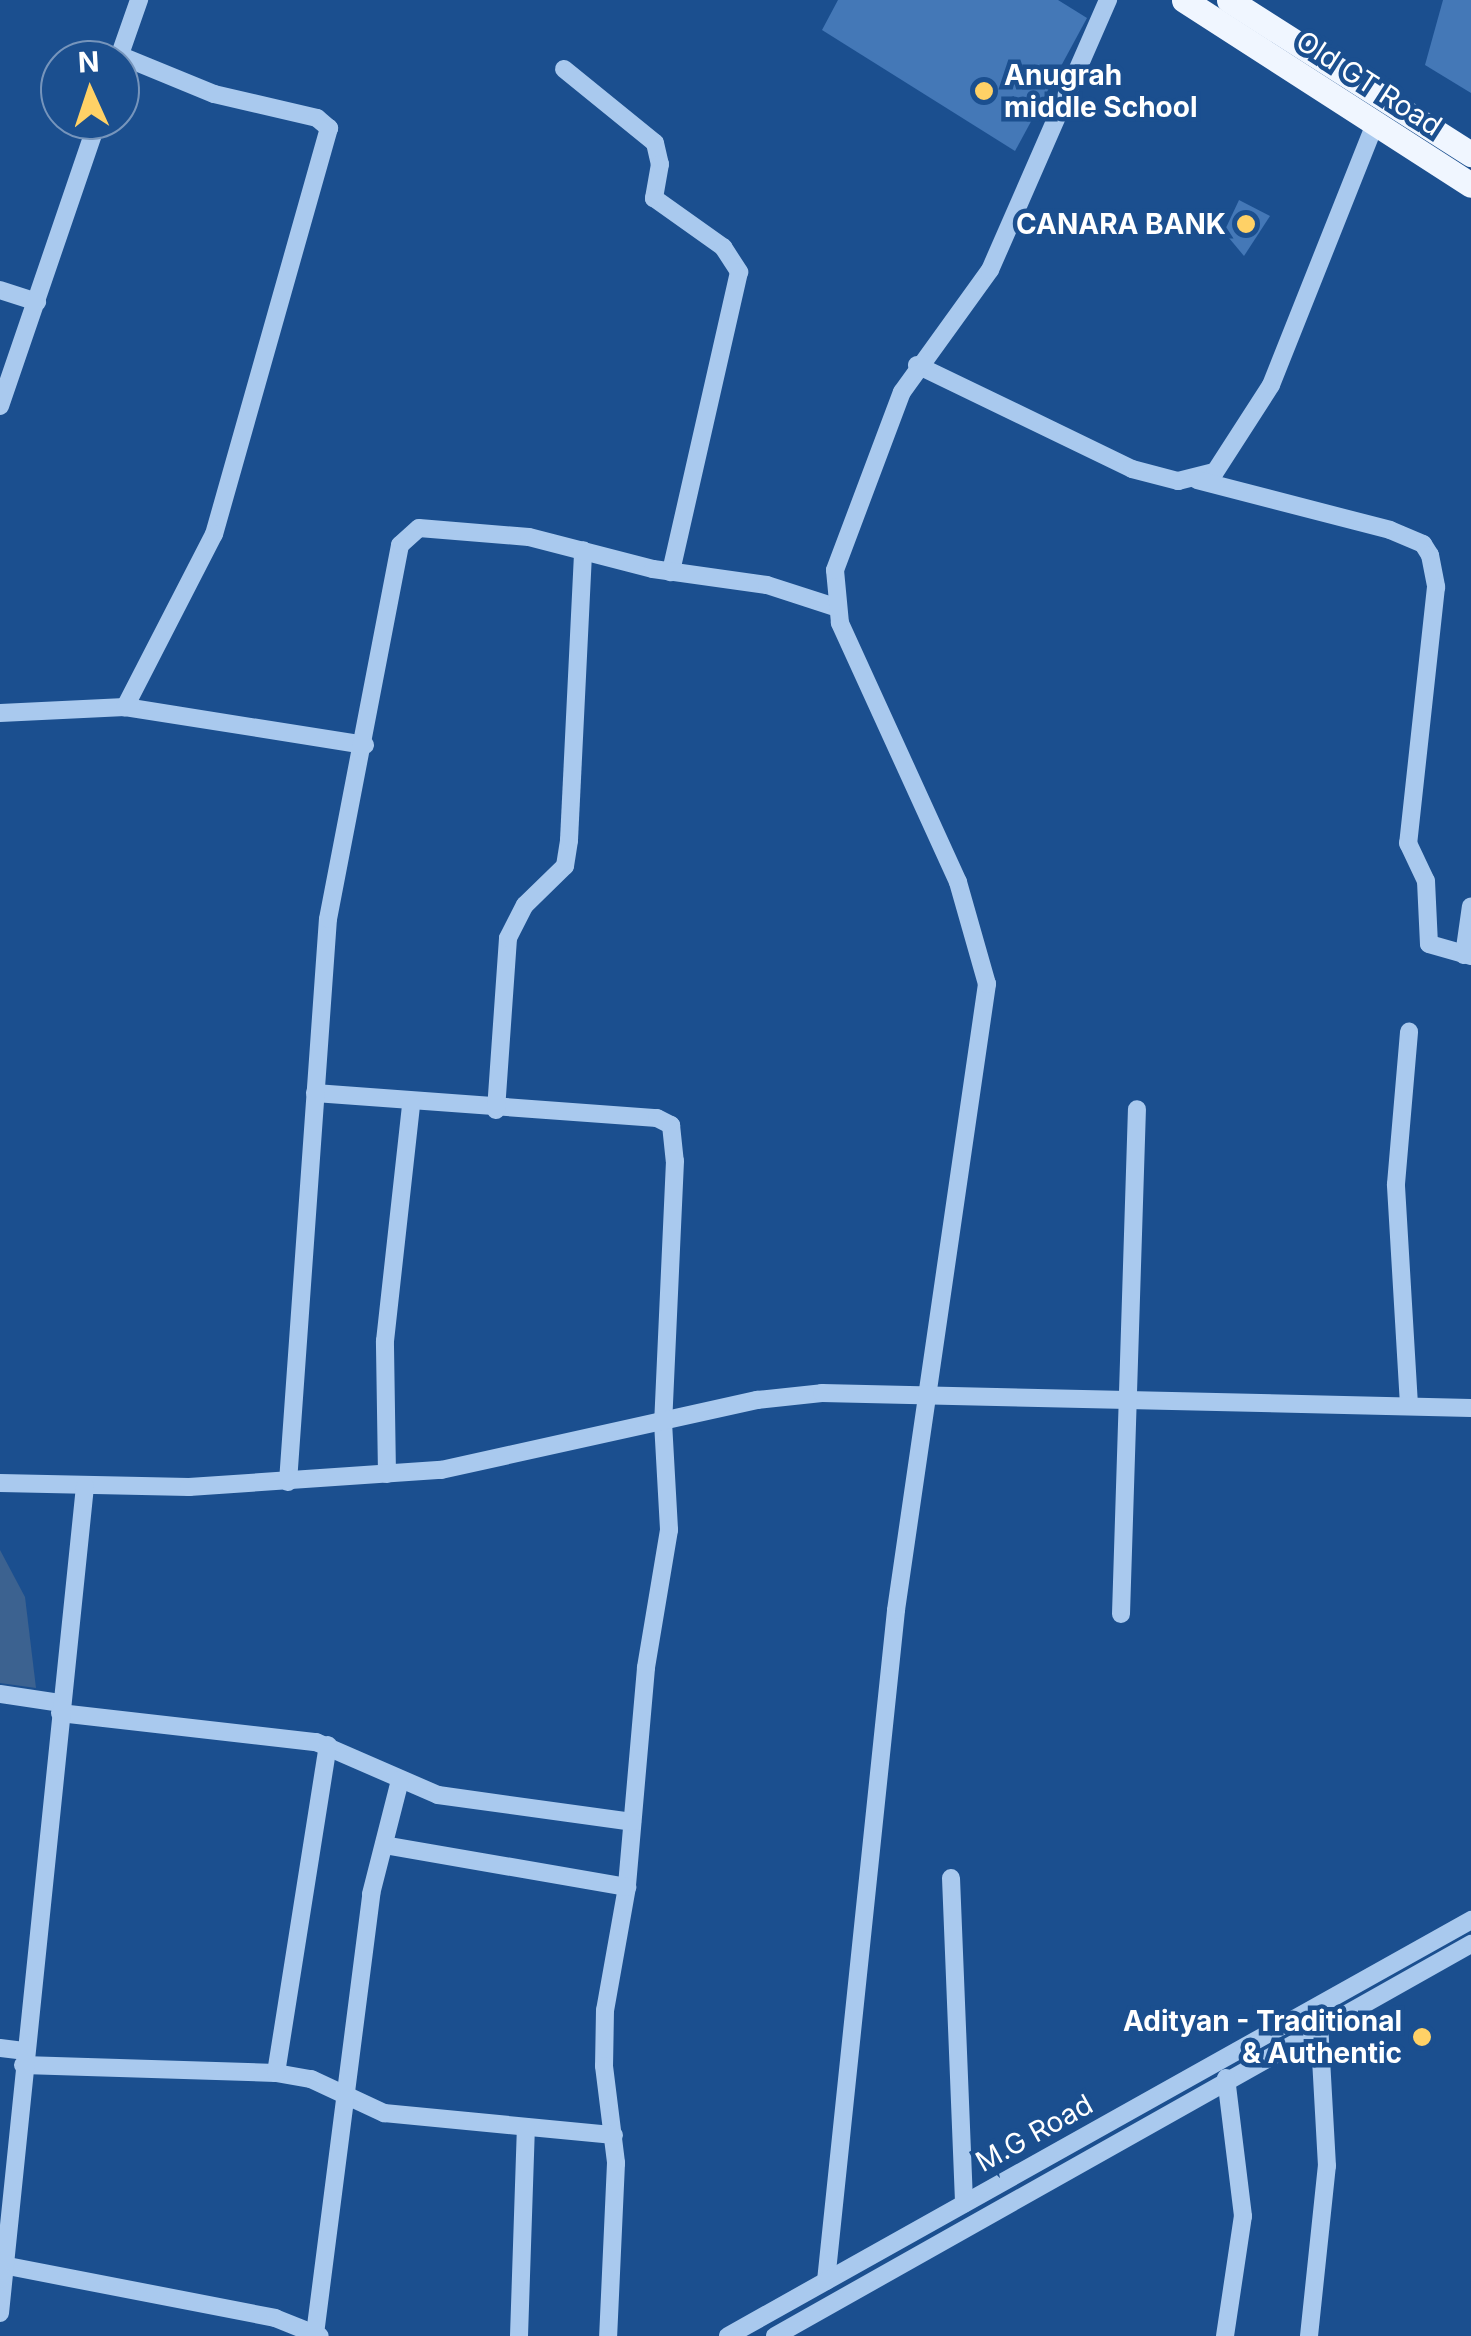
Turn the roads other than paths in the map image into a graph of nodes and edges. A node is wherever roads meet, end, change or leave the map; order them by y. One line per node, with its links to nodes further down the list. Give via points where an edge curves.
1 (138, 0): 5 (street)
2 (1108, 0): 14 (street, via 990,270)
3 (1184, 0): 8 (main road, Old GT Road)
4 (1228, 0): 10 (main road, Old GT Road)
5 (125, 40)
6 (140, 65): 20 (street, via 214,94 317,118 329,128 214,534)
7 (564, 69): 18 (street, via 655,143 660,164 654,198 723,247 739,272)
8 (1375, 123): 11 (main road, Old GT Road); 16 (street, via 1271,385 1230,457)
9 (91, 140): 13 (street)
10 (1471, 154)
11 (1471, 185)
12 (0, 290): 13 (street)
13 (37, 302): 15 (street)
14 (918, 365): 16 (street, via 1132,470); 19 (street, via 844,535)
15 (0, 406)
16 (1197, 480): 24 (street, via 1390,530 1423,544 1430,555 1435,604 1408,843 1426,881 1429,944)
17 (582, 550): 18 (street); 22 (street, via 467,530 408,534 396,560); 29 (street, via 569,840 565,866 524,904 508,938)
18 (671, 572): 19 (street, via 767,585)
19 (835, 607): 30 (street, via 958,882 987,984)
20 (126, 707): 21 (street); 22 (street)
21 (0, 712)
22 (365, 745): 26 (street, via 330,903)
23 (1471, 906): 24 (street)
24 (1467, 955)
25 (1409, 1032): 32 (street, via 1396,1184)
26 (315, 1093): 27 (street); 36 (street)
27 (411, 1104): 29 (street); 35 (street, via 385,1341)
28 (1137, 1109): 31 (street)
29 (496, 1110): 34 (street, via 657,1118 671,1125)
30 (928, 1394): 31 (street); 34 (street, via 787,1395); 62 (street, via 884,1717)
31 (1126, 1396): 32 (street); 39 (street)
32 (1408, 1405): 33 (street)
33 (1471, 1408)
34 (664, 1422): 35 (street, via 478,1464); 44 (street, via 670,1530 646,1668)
35 (388, 1474): 36 (street)
36 (288, 1482): 38 (street)
37 (0, 1483): 38 (street)
38 (84, 1486): 41 (street)
39 (1120, 1614)
40 (0, 1694): 41 (street)
41 (61, 1708): 42 (street); 52 (street)
42 (328, 1745): 43 (street); 53 (street)
43 (400, 1780): 44 (street, via 438,1795); 45 (street)
44 (632, 1822): 47 (street)
45 (384, 1845): 47 (street); 55 (street)
46 (950, 1878): 60 (street)
47 (627, 1887): 59 (street, via 605,2010 604,2066)
48 (1471, 1920): 56 (street, M.G Road)
49 (1471, 1944): 50 (street, M.G Road)
50 (1319, 2024): 54 (street, M.G Road); 70 (street, via 1326,2166)
51 (0, 2048): 52 (street)
52 (24, 2058): 53 (street); 61 (street)
53 (276, 2073): 55 (street, via 311,2079)
54 (1226, 2078): 57 (street, M.G Road); 69 (street, via 1244,2216)
55 (343, 2097): 58 (street, via 394,2114); 64 (street)
56 (1148, 2101): 57 (street); 60 (street, M.G Road)
57 (1158, 2118): 68 (street, M.G Road)
58 (526, 2127): 59 (street); 65 (street)
59 (614, 2135): 66 (street)
60 (964, 2204): 62 (street, M.G Road)
61 (8, 2266): 63 (street); 64 (street, via 275,2318)
62 (826, 2281): 67 (street, M.G Road)
63 (0, 2313)
64 (318, 2335)
65 (519, 2336)
66 (608, 2336)
67 (728, 2336)
68 (775, 2336)
69 (1225, 2336)
70 (1309, 2336)

